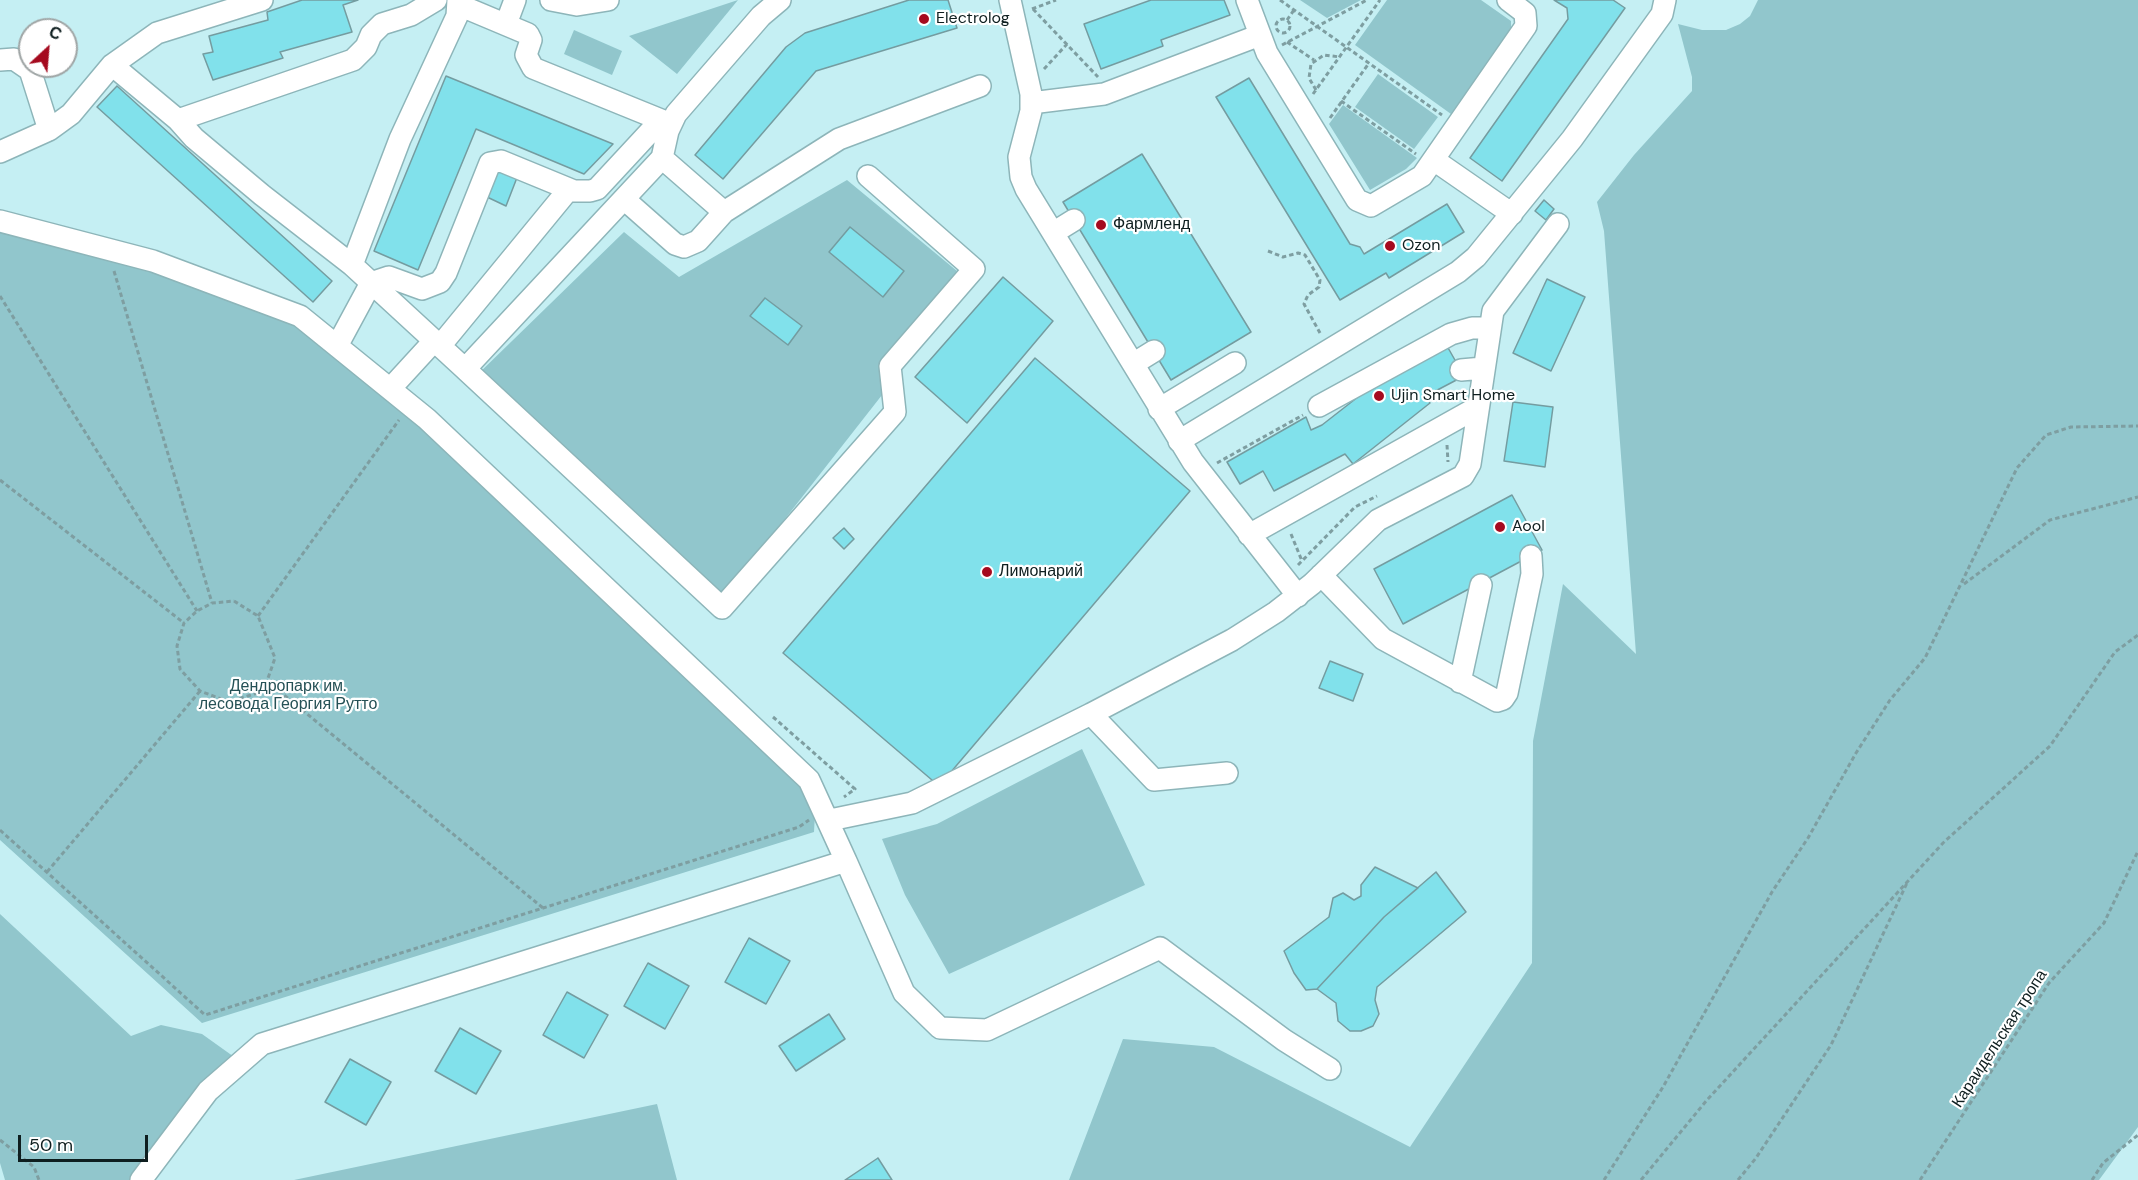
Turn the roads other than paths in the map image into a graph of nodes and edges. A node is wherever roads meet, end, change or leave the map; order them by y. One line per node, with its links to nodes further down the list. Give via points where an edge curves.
1 (262, 0): 15 (street, via 167,28)
2 (436, 0): 18 (street, via 411,15 382,24 353,60)
3 (516, 0): 12 (street)
4 (551, 0): 5 (street, via 577,5)
5 (608, 0)
6 (780, 0): 19 (street)
7 (1247, 0): 13 (street)
8 (1508, 0): 23 (street, via 1525,13 1526,26)
9 (1665, 0): 28 (street, via 1662,14 1636,51 1568,146)
10 (458, 3): 12 (street); 33 (street, via 443,49 400,139)
11 (1019, 8): 17 (street)
12 (506, 24): 19 (street, via 530,37 526,55 533,68)
13 (1264, 44): 17 (street, via 1095,96); 23 (street, via 1357,200 1365,205 1378,204 1412,183)
14 (0, 60): 20 (street, via 14,59 30,70)
15 (112, 65): 18 (street); 20 (street, via 71,114)
16 (980, 86): 27 (street, via 839,139)
17 (1030, 94): 32 (street, via 1019,169 1026,189)
18 (178, 120): 33 (street, via 262,195)
19 (666, 122): 22 (street); 25 (street, via 597,189)
20 (49, 130): 21 (street)
21 (0, 153)
22 (662, 158): 26 (street); 27 (street)
23 (1432, 162): 28 (street)
24 (868, 176): 42 (street, via 974,269 890,366 895,412 722,608)
25 (569, 189): 34 (street, via 501,161 490,163 440,282 422,289 389,277); 36 (street)
26 (624, 199): 27 (street, via 675,244 684,247 698,241); 42 (street)
27 (724, 212)
28 (1512, 214): 48 (street, via 1464,267)
29 (1074, 220): 32 (street)
30 (0, 221): 37 (street, via 153,261 300,316)
31 (1558, 224): 35 (street, via 1498,301)
32 (1053, 233): 40 (street)
33 (352, 265): 34 (street)
34 (371, 283): 36 (street); 37 (street)
35 (1489, 328): 41 (street); 45 (street, via 1458,331)
36 (437, 344): 42 (street); 44 (street)
37 (337, 346): 44 (street)
38 (1154, 351): 40 (street)
39 (1235, 363): 47 (street)
40 (1133, 364): 47 (street)
41 (1483, 368): 43 (street); 46 (street)
42 (465, 369)
43 (1461, 370)
44 (390, 389): 56 (street, via 810,780)
45 (1319, 406)
46 (1478, 407): 49 (street); 51 (street, via 1468,469 1463,476 1370,527)
47 (1160, 409): 48 (street)
48 (1179, 441): 49 (street)
49 (1249, 535): 51 (street, via 1284,580)
50 (1524, 559): 53 (street, via 1512,600 1516,607 1525,609 1505,696 1493,700)
51 (1310, 585): 53 (street, via 1383,639); 54 (street, via 1232,640)
52 (1481, 585): 53 (street)
53 (1460, 682)
54 (1091, 714): 55 (street, via 1155,780); 56 (street, via 912,803)
55 (1227, 773)
56 (827, 815): 57 (street)
57 (846, 861): 58 (street, via 904,993 939,1028 987,1030 1160,948 1284,1040); 59 (street, via 262,1044 208,1091)
58 (1330, 1069)
59 (141, 1180)

